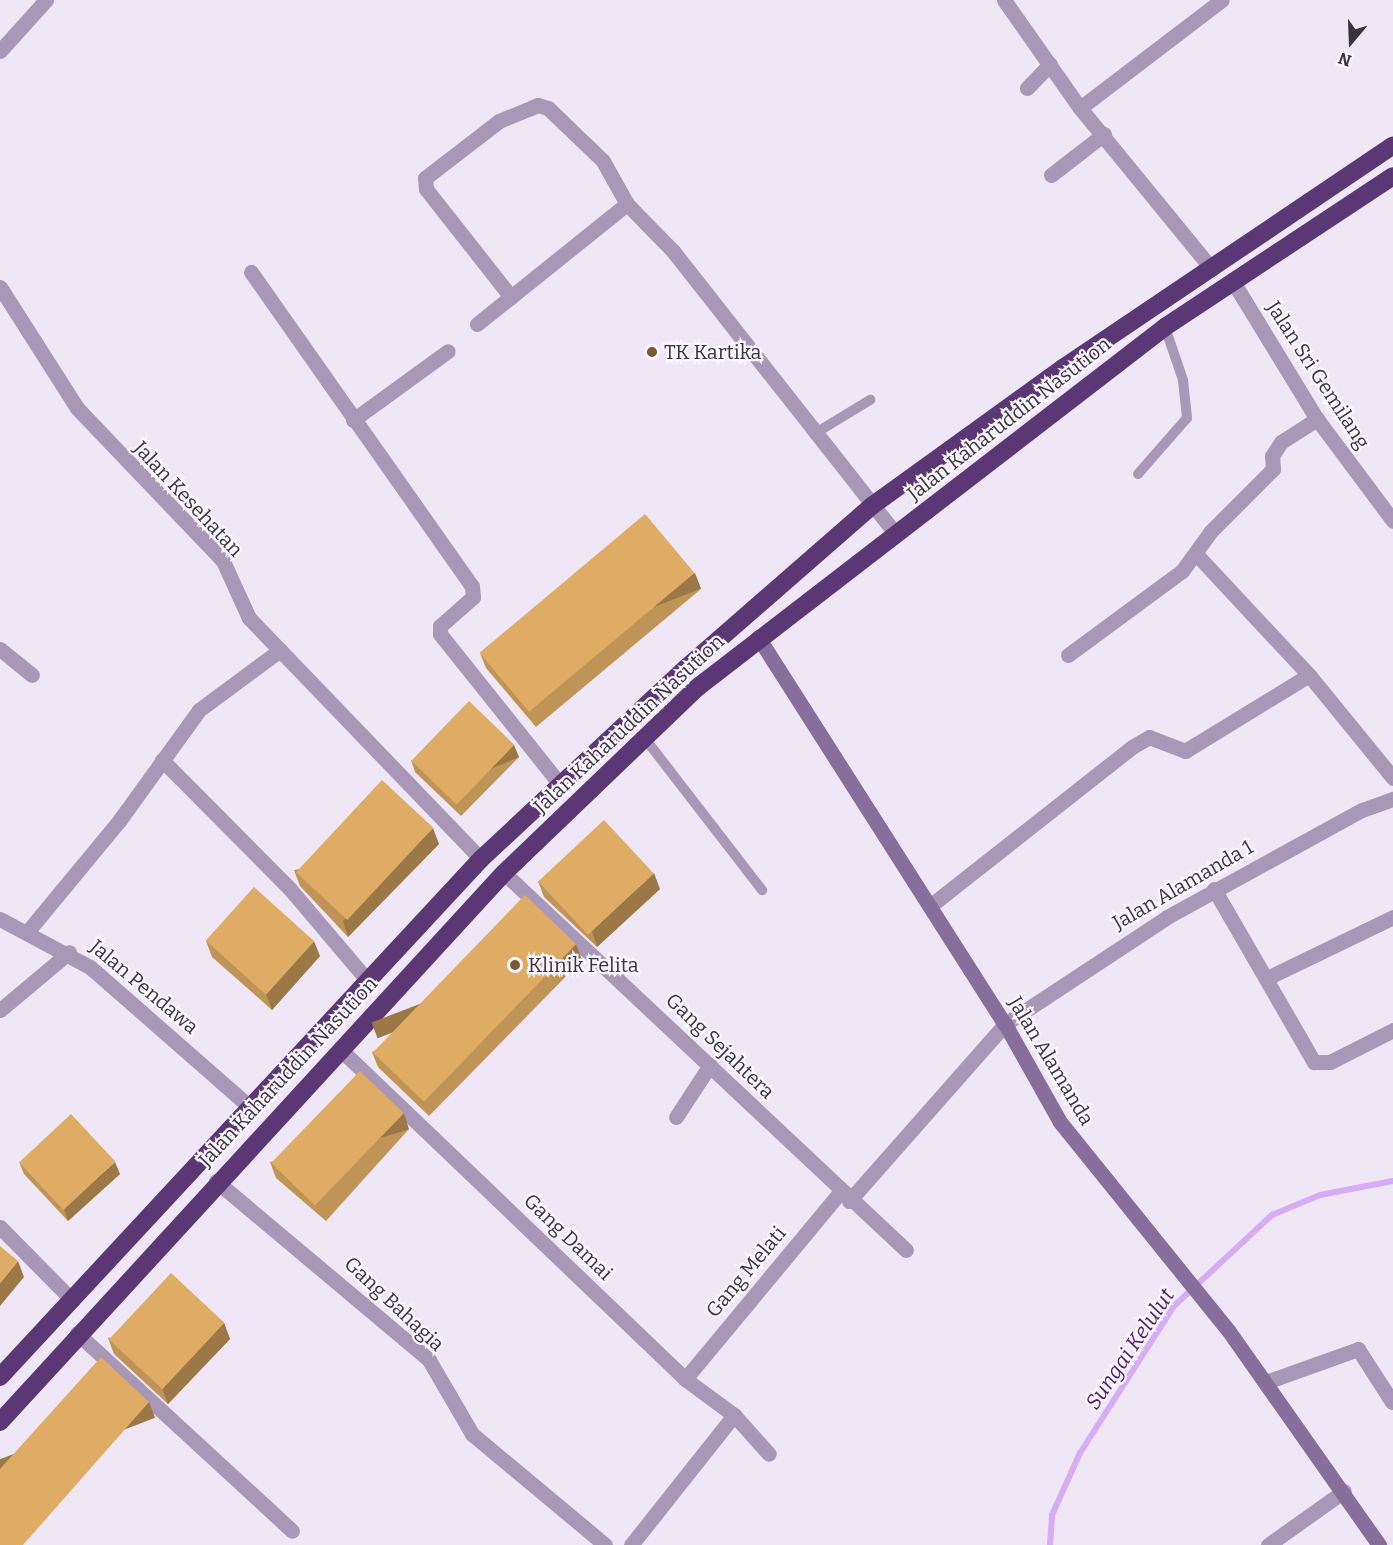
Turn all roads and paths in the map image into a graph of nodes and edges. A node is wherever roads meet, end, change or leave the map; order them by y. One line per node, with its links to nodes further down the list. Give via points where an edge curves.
1 (46, 0): 4 (street)
2 (1004, 0): 5 (street)
3 (1222, 0): 7 (street)
4 (0, 51)
5 (1050, 64): 6 (street); 7 (street)
6 (1028, 88)
7 (1080, 108): 8 (street)
8 (1104, 134): 10 (street); 13 (street)
9 (1393, 145): 13 (highway, Jalan Kaharuddin Nasution)
10 (1052, 175)
11 (1391, 181): 15 (highway, Jalan Kaharuddin Nasution)
12 (627, 204): 17 (street); 17 (street, via 603,161 544,106 519,109 430,172 426,189); 24 (street, via 673,251)
13 (1212, 269): 26 (highway, Jalan Kaharuddin Nasution, via 1063,368)
14 (251, 272): 23 (street)
15 (1232, 280): 19 (highway, Jalan Kaharuddin Nasution); 22 (street, Jalan Sri Gemilang)
16 (0, 286): 32 (street, Jalan Kesehatan, via 77,408 223,561 249,618)
17 (511, 297): 18 (street)
18 (477, 324)
19 (1165, 327): 25 (lane, via 1183,380 1186,418); 28 (highway, Jalan Kaharuddin Nasution)
20 (448, 351): 23 (street)
21 (870, 400): 24 (lane)
22 (1317, 419): 27 (street, Jalan Sri Gemilang); 29 (street, via 1281,442 1272,456 1273,469 1211,531)
23 (353, 420): 39 (street, via 472,586 473,597 440,626 440,634)
24 (814, 434): 26 (street)
25 (1138, 474)
26 (873, 505): 28 (street); 39 (highway, Jalan Kaharuddin Nasution)
27 (1393, 521)
28 (896, 534): 30 (highway, Jalan Kaharuddin Nasution)
29 (1197, 555): 33 (street, via 1131,612); 35 (street)
30 (758, 637): 36 (highway, Jalan Kaharuddin Nasution); 45 (street, Jalan Alamanda)
31 (0, 649): 34 (street)
32 (280, 650): 37 (street, via 199,710); 41 (street, Jalan Kesehatan)
33 (1068, 655)
34 (32, 675)
35 (1309, 675): 38 (street); 45 (street, via 1185,751 1149,737 1132,747)
36 (643, 736): 42 (highway, Jalan Kaharuddin Nasution); 43 (lane)
37 (162, 760): 48 (street); 51 (street, via 290,889)
38 (1393, 778)
39 (558, 782): 41 (highway, Jalan Kaharuddin Nasution)
40 (1393, 799): 44 (street, Jalan Alamanda 1)
41 (481, 860): 51 (highway, Jalan Kaharuddin Nasution)
42 (504, 873): 55 (highway, Jalan Kaharuddin Nasution); 56 (street, Gang Sejahtera)
43 (762, 890)
44 (1214, 890): 50 (street); 53 (street, Jalan Alamanda 1, via 1096,960)
45 (930, 906): 53 (street, Jalan Alamanda)
46 (1393, 917): 50 (street)
47 (0, 919): 48 (street, Jalan Pendawa)
48 (28, 931): 49 (street, Jalan Pendawa)
49 (69, 952): 52 (street); 57 (street, Jalan Pendawa)
50 (1269, 977): 54 (street, via 1314,1062 1330,1062)
51 (369, 982): 57 (highway, Jalan Kaharuddin Nasution)
52 (0, 1010)
53 (1005, 1024): 60 (street, Gang Melati); 67 (street, Jalan Alamanda, via 1060,1122)
54 (1393, 1030)
55 (340, 1049): 59 (highway, Jalan Kaharuddin Nasution); 66 (street, Gang Damai)
56 (710, 1065): 58 (street); 60 (street, Gang Sejahtera)
57 (249, 1106): 63 (highway, Jalan Kaharuddin Nasution)
58 (676, 1118)
59 (216, 1181): 64 (highway, Jalan Kaharuddin Nasution); 74 (street, Gang Bahagia, via 429,1360 472,1434)
60 (844, 1196): 62 (street, Gang Sejahtera); 66 (street, Gang Melati)
61 (0, 1227): 63 (street)
62 (906, 1250)
63 (72, 1300): 65 (highway, Jalan Kaharuddin Nasution)
64 (77, 1333): 70 (highway, Jalan Kaharuddin Nasution); 73 (street)
65 (0, 1377)
66 (685, 1379): 69 (street, Gang Damai)
67 (1266, 1382): 68 (street, via 1358,1350); 72 (street, Jalan Alamanda)
68 (1392, 1402)
69 (734, 1414): 71 (street, Gang Damai); 75 (street)
70 (0, 1422)
71 (769, 1454)
72 (1344, 1491): 76 (street); 77 (street, Jalan Alamanda)
73 (292, 1531)
74 (605, 1545)
75 (631, 1545)
76 (1268, 1545)
77 (1379, 1545)

